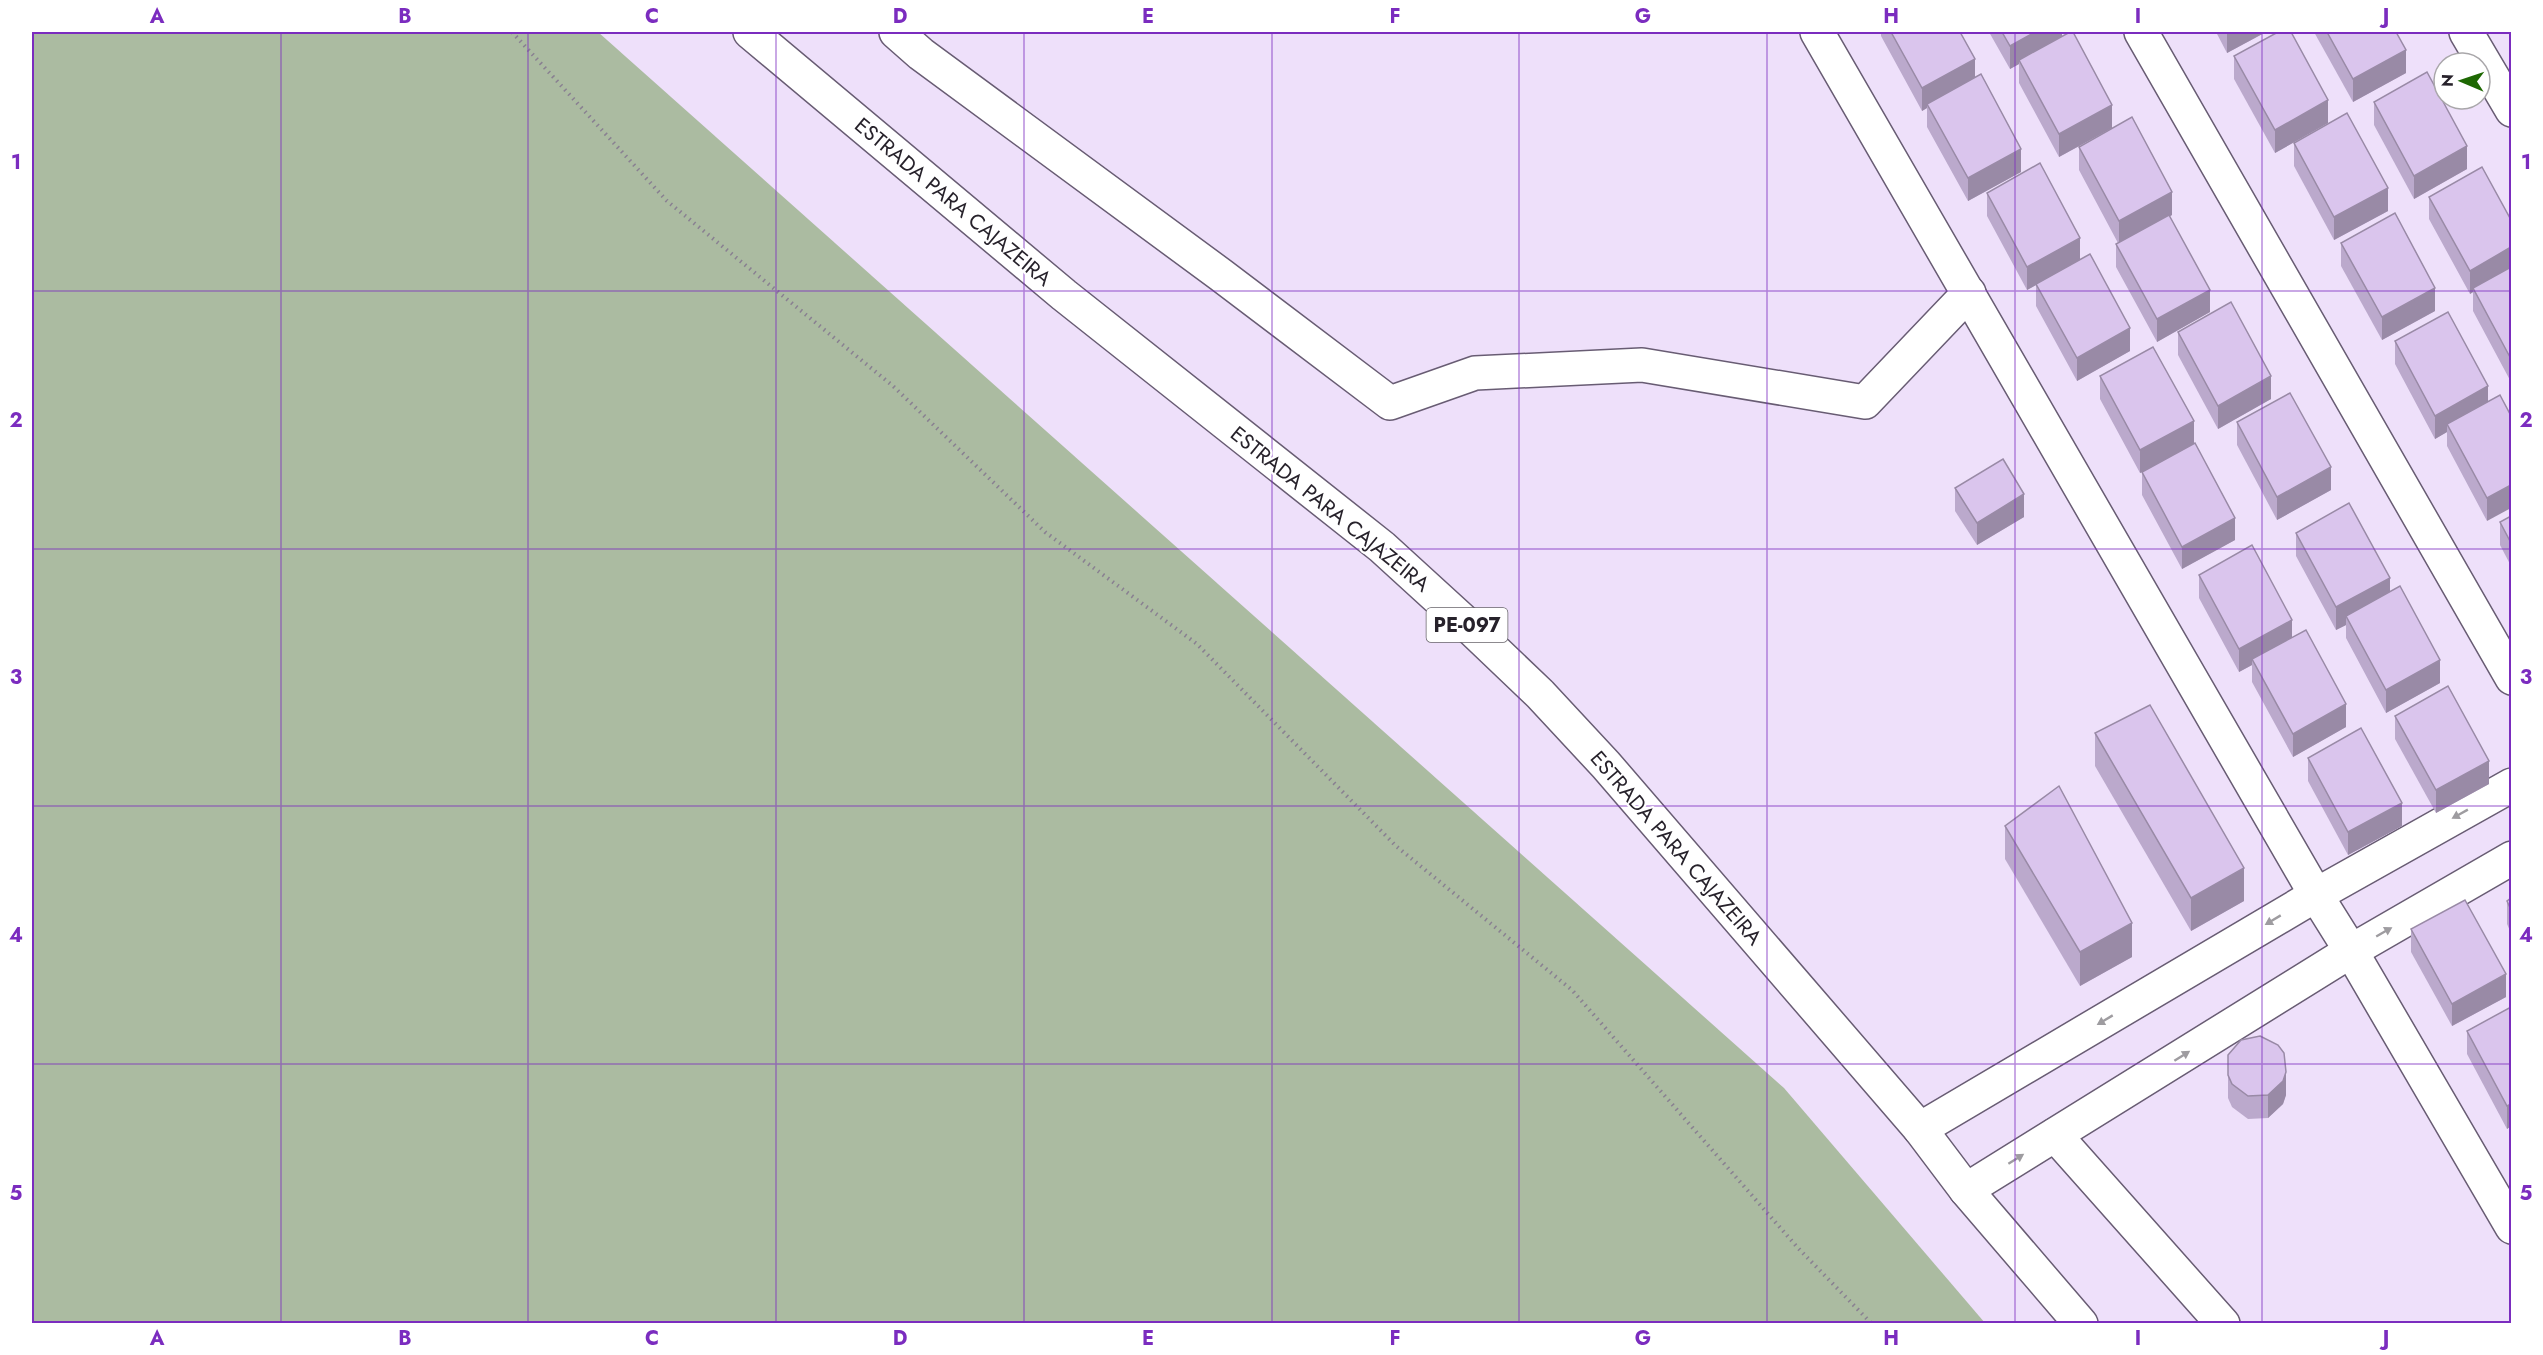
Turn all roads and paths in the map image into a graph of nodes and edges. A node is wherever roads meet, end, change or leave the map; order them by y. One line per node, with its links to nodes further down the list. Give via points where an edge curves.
1 (512, 32): 18 (path, via 667,201 893,386 1045,532 1197,644 1396,846 1572,990 1798,1248)
2 (750, 32): 14 (street, ESTRADA PARA CAJAZEIRA / PE-097, via 1064,295 1382,547 1490,647 1606,765)
3 (896, 32): 8 (street, via 1389,403 1475,373 1642,365 1865,402)
4 (1817, 32): 8 (street)
5 (2141, 32): 9 (street)
6 (2466, 32): 7 (street)
7 (2511, 110)
8 (1969, 293): 12 (street)
9 (2511, 678)
10 (2511, 785): 12 (street, one-way to 12)
11 (2511, 858): 13 (street, one-way to 11)
12 (2316, 895): 13 (street); 14 (street, one-way to 14)
13 (2351, 951): 15 (street, one-way to 13); 17 (street)
14 (1920, 1129): 16 (street, ESTRADA PARA CAJAZEIRA / PE-097)
15 (2055, 1135): 16 (street, one-way to 15); 20 (street)
16 (1966, 1190): 19 (street, ESTRADA PARA CAJAZEIRA / PE-097)
17 (2511, 1227)
18 (1872, 1323)
19 (2081, 1323)
20 (2223, 1323)

